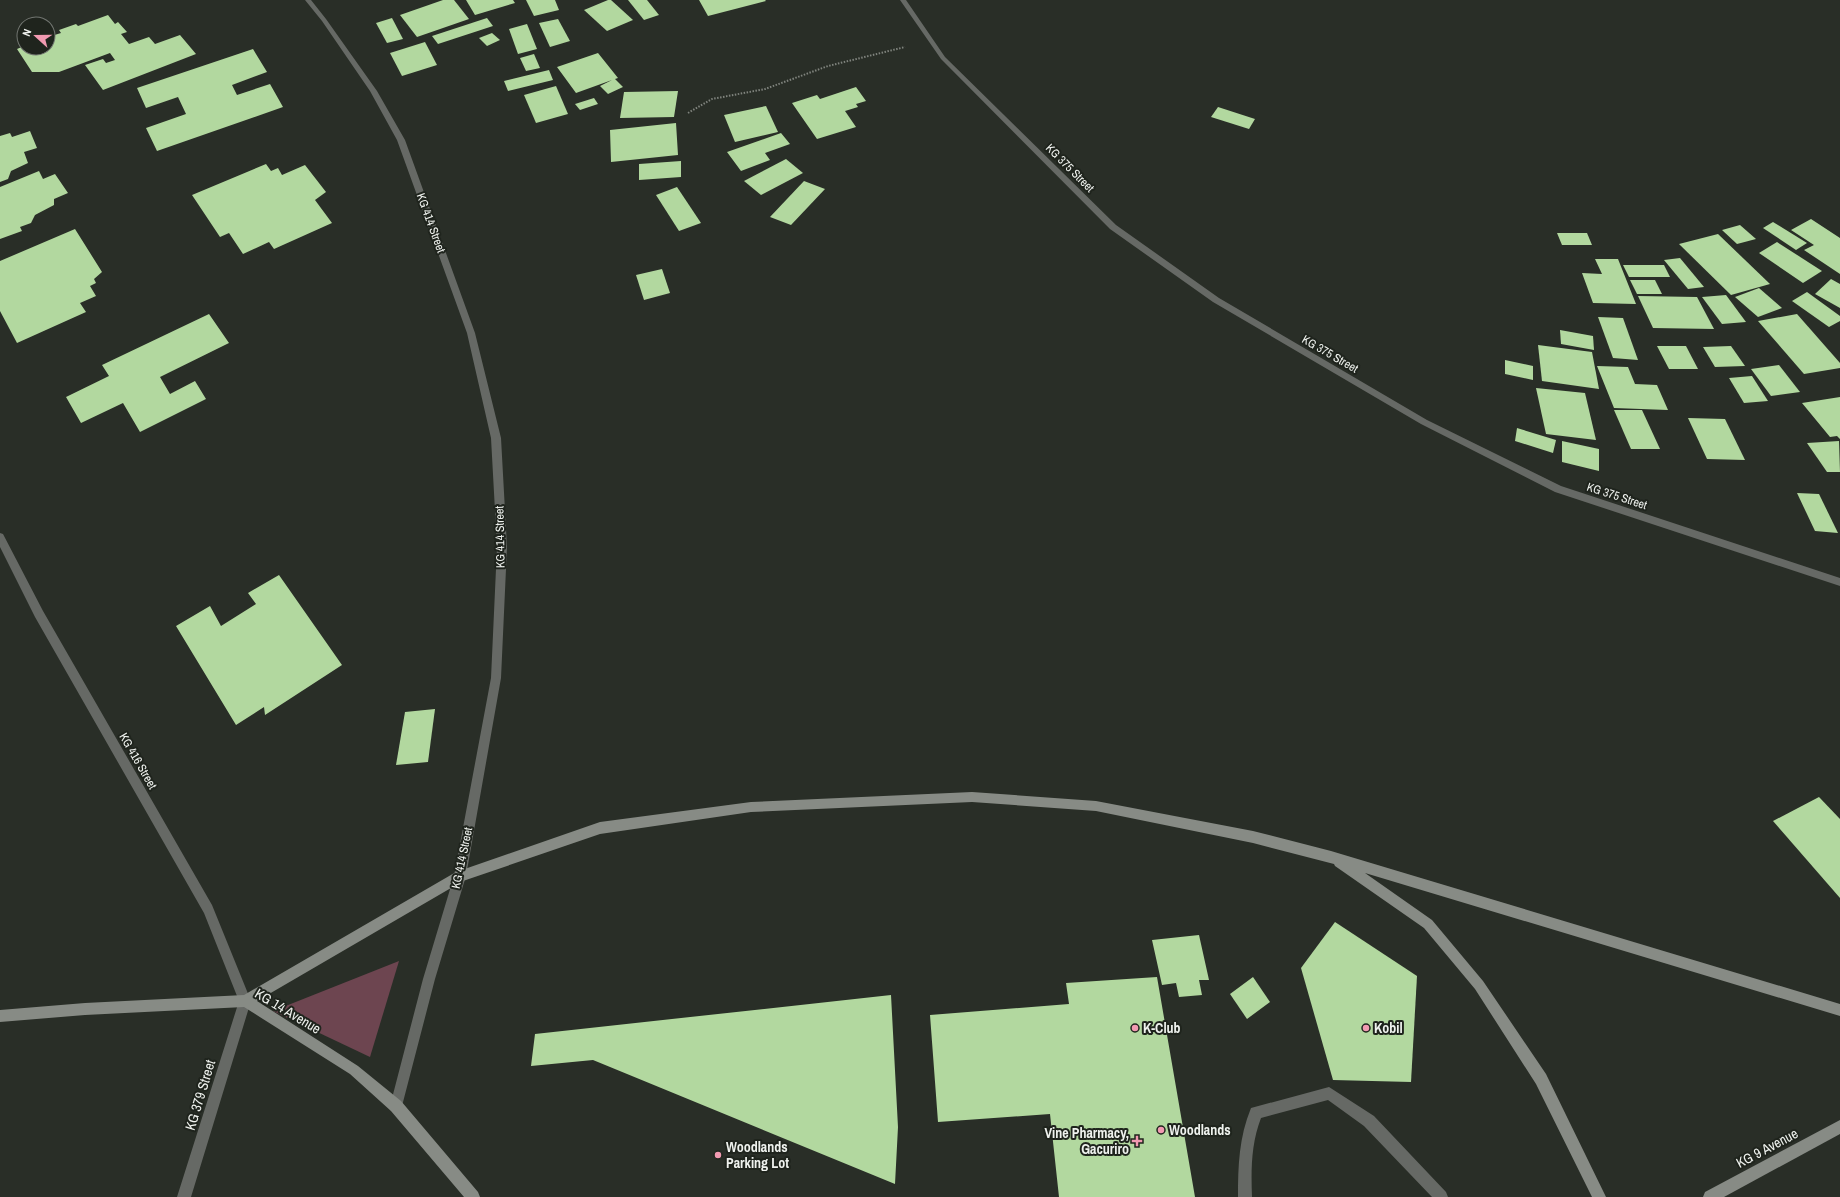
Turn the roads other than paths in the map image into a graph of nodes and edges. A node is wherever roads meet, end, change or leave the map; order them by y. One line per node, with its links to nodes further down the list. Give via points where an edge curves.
1 (308, 0): 6 (street, KG 414 Street, via 373,91 401,140 471,333 496,438 502,547 496,678)
2 (903, 0): 4 (street, KG 375 Street, via 943,58 1114,227 1216,300 1424,422 1558,489)
3 (0, 537): 7 (street, KG 416 Street, via 39,614 208,909)
4 (1840, 582)
5 (1331, 857): 6 (main road, via 1253,837 1096,806 972,797 751,807 600,828); 8 (main road); 16 (main road, via 1428,924 1479,985 1541,1079)
6 (460, 876): 7 (main road); 10 (street, KG 414 Street, via 429,979)
7 (245, 1002): 9 (main road, KG 14 Avenue, via 85,1009); 10 (main road, KG 14 Avenue, via 354,1070); 12 (street, KG 379 Street)
8 (1840, 1010)
9 (0, 1016)
10 (396, 1106): 13 (main road, KG 14 Avenue)
11 (1840, 1127): 17 (main road, KG 9 Avenue)
12 (184, 1197)
13 (473, 1197)
14 (1245, 1197): 15 (street, via 1244,1162 1249,1131 1256,1113 1329,1093 1369,1121)
15 (1441, 1197)
16 (1599, 1197)
17 (1710, 1197)

